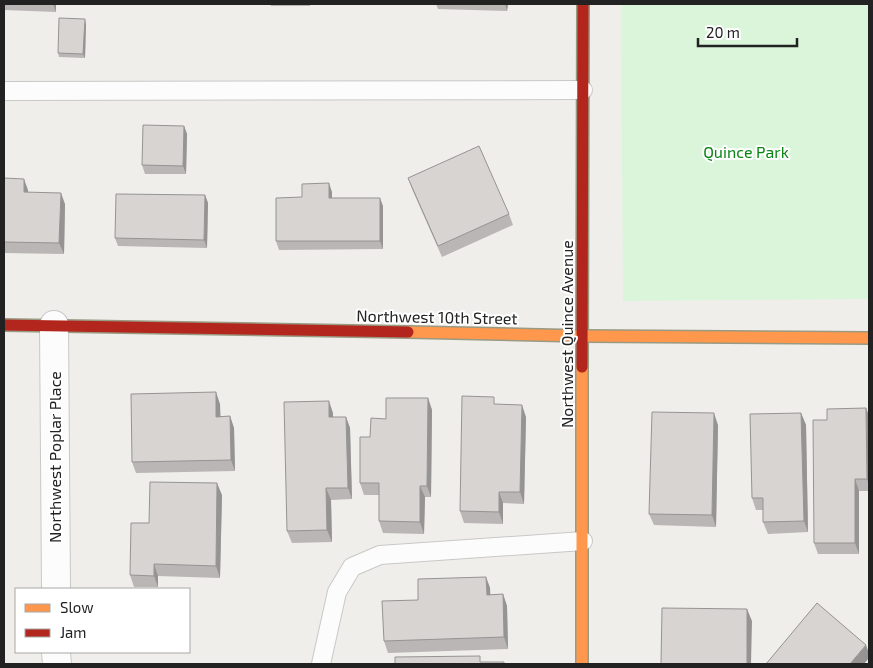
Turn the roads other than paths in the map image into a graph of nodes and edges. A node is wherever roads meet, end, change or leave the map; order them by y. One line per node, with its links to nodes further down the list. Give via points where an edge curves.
1 (583, 4): 2 (street, Northwest Quince Avenue)
2 (583, 90): 3 (lane); 6 (street, Northwest Quince Avenue)
3 (4, 91)
4 (4, 325): 5 (street, Northwest 10th Street)
5 (54, 325): 6 (street, Northwest 10th Street); 9 (street, Northwest Poplar Place)
6 (583, 336): 7 (street, Northwest 10th Street); 8 (street, Northwest Quince Avenue)
7 (869, 338)
8 (583, 541): 10 (lane, via 380,555 352,567 337,592); 11 (street, Northwest Quince Avenue)
9 (56, 588)
10 (321, 664)
11 (582, 664)

